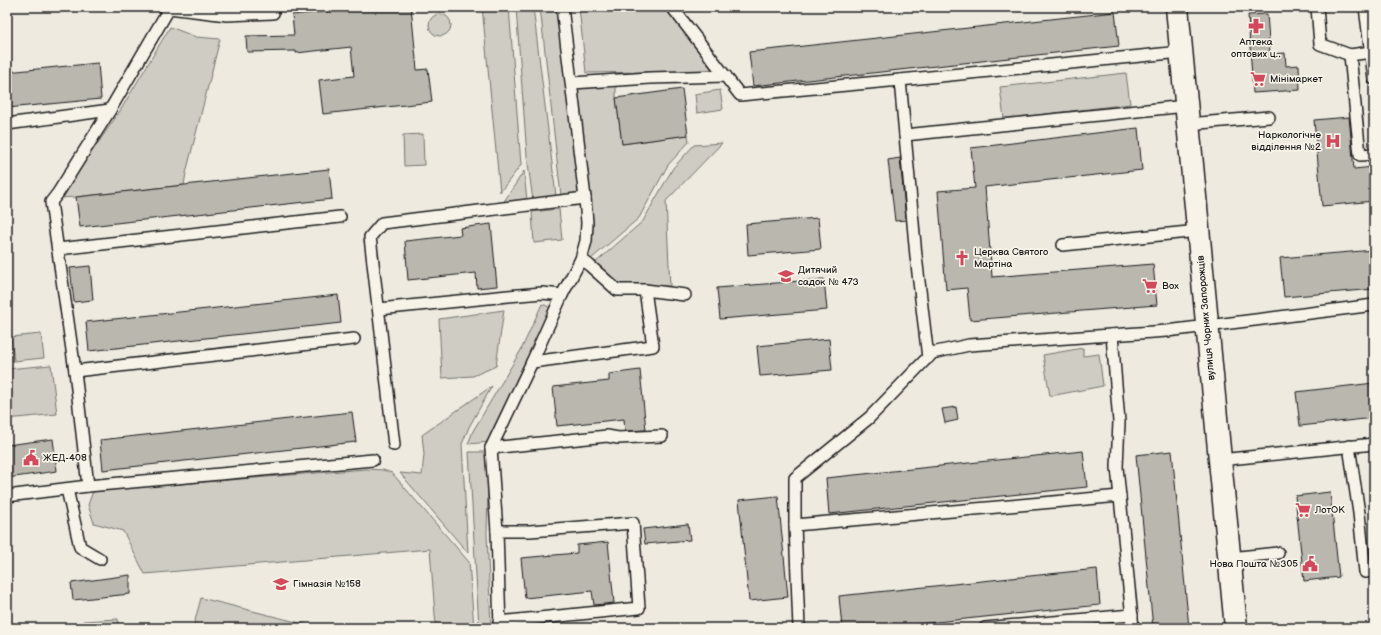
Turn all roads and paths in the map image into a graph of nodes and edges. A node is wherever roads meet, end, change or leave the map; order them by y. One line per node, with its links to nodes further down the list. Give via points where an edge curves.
1 (562, 7): 15 (lane)
2 (672, 7): 12 (lane)
3 (1176, 7): 9 (street, вулиця Чорних Запорожців)
4 (1317, 7): 11 (lane, via 1320,44)
5 (1365, 7): 10 (lane)
6 (169, 8): 7 (lane, via 227,15); 16 (lane)
7 (255, 10): 8 (lane)
8 (273, 13)
9 (1181, 52): 14 (lane); 17 (street, вулиця Чорних Запорожців)
10 (1371, 52): 11 (lane); 13 (lane)
11 (1350, 55): 21 (lane, via 1360,154)
12 (726, 76): 14 (lane, via 740,95); 15 (lane)
13 (1374, 79)
14 (900, 80): 20 (lane)
15 (572, 83): 22 (lane)
16 (110, 110): 19 (lane); 26 (lane, via 51,202)
17 (1187, 115): 18 (lane); 20 (lane); 24 (street, вулиця Чорних Запорожців)
18 (1269, 117)
19 (7, 124)
20 (905, 135): 36 (lane)
21 (1374, 154)
22 (585, 198): 27 (lane, via 587,223); 32 (lane, via 382,223 370,237)
23 (340, 217): 26 (lane)
24 (1198, 231): 25 (lane); 33 (street, вулиця Чорних Запорожців)
25 (1063, 245)
26 (58, 249): 38 (lane)
27 (581, 259): 28 (lane, via 617,290); 29 (lane)
28 (645, 290): 30 (lane); 37 (lane, via 653,346)
29 (562, 295): 32 (lane, via 542,293); 37 (lane)
30 (685, 295)
31 (1374, 305): 33 (lane)
32 (379, 309): 41 (lane)
33 (1207, 326): 34 (lane); 45 (street, вулиця Чорних Запорожців)
34 (1112, 335): 36 (lane, via 969,345 932,353); 49 (lane, via 1119,422 1117,467)
35 (354, 339): 38 (lane)
36 (928, 358): 50 (lane, via 869,418 795,478)
37 (532, 362): 43 (lane)
38 (76, 371): 46 (lane)
39 (662, 436): 43 (lane, via 607,436)
40 (1374, 444): 42 (lane)
41 (394, 446)
42 (1349, 446): 45 (lane); 55 (lane, via 1365,572)
43 (491, 448): 51 (lane)
44 (373, 460): 46 (lane)
45 (1220, 460): 53 (street, вулиця Чорних Запорожців)
46 (88, 486): 47 (lane)
47 (67, 488): 48 (lane); 54 (lane, via 80,547)
48 (7, 496)
49 (1120, 496): 50 (lane); 56 (lane)
50 (795, 524): 58 (lane)
51 (497, 531): 57 (lane); 57 (lane, via 634,523 639,608)
52 (1278, 553): 53 (lane)
53 (1230, 558): 61 (street, вулиця Чорних Запорожців)
54 (100, 559)
55 (1374, 571)
56 (1132, 615): 59 (lane); 60 (lane)
57 (499, 625)
58 (799, 628)
59 (985, 628)
60 (1133, 628)
61 (1236, 628)

